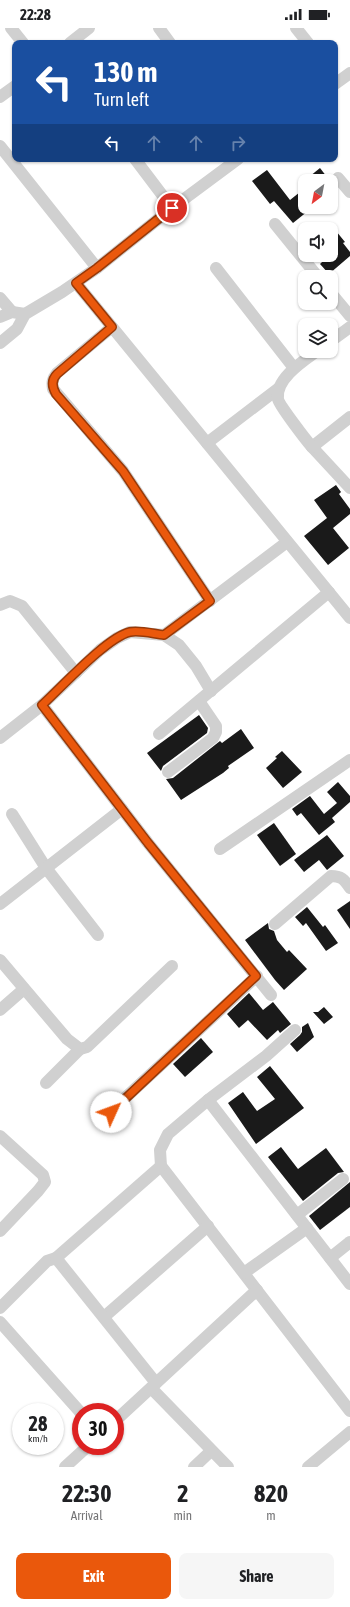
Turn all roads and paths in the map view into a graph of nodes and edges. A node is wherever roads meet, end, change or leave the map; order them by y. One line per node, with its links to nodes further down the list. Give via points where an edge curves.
1 (11, 28): 5 (street)
2 (89, 28): 6 (street)
3 (159, 28): 7 (street)
4 (296, 28): 8 (street)
5 (21, 40)
6 (74, 40)
7 (168, 40)
8 (306, 40)
9 (350, 73): 10 (street)
10 (338, 80)
11 (12, 88): 12 (street)
12 (0, 97)
13 (0, 146): 14 (street)
14 (12, 161)
15 (13, 162): 22 (street)
16 (137, 162): 20 (street)
17 (234, 162): 20 (street)
18 (338, 178): 19 (street)
19 (350, 192)
20 (172, 208): 22 (street)
21 (275, 224): 24 (street)
22 (97, 268): 25 (street)
23 (216, 268): 37 (street)
24 (312, 270)
25 (76, 283): 29 (street); 32 (street)
26 (0, 298): 28 (street)
27 (338, 301): 30 (street)
28 (12, 312): 29 (street); 31 (street)
29 (25, 314): 35 (street, via 17,329)
30 (350, 316)
31 (0, 317)
32 (112, 327): 40 (street); 45 (street, via 54,377 53,390 123,471)
33 (350, 327): 34 (street)
34 (338, 336)
35 (0, 343)
36 (308, 358): 37 (street)
37 (294, 368): 38 (street)
38 (279, 388): 40 (street); 41 (street, via 278,400)
39 (350, 417): 41 (street)
40 (206, 443): 43 (street)
41 (312, 447): 42 (street)
42 (350, 488)
43 (287, 542): 44 (street); 45 (street)
44 (329, 592): 47 (street); 50 (street)
45 (210, 601): 48 (street)
46 (0, 605): 49 (street, via 10,601 22,606)
47 (350, 618)
48 (164, 635): 49 (street, via 130,632 100,650); 50 (street, via 179,645)
49 (76, 673): 52 (street)
50 (211, 691): 51 (street)
51 (200, 701): 53 (street); 56 (street, via 216,726 216,732 213,738)
52 (42, 705): 54 (street); 57 (street)
53 (160, 734)
54 (0, 738)
55 (350, 760): 59 (street)
56 (168, 772)
57 (122, 809): 60 (street); 67 (street)
58 (12, 814): 60 (street)
59 (220, 849)
60 (46, 868): 62 (street); 64 (street)
61 (350, 888): 63 (street, via 345,879 331,876)
62 (0, 904)
63 (275, 924)
64 (98, 935)
65 (0, 960): 68 (street)
66 (172, 966): 72 (street, via 87,1047)
67 (256, 976): 69 (street); 75 (street)
68 (24, 989): 70 (street); 72 (street, via 67,1039)
69 (271, 994)
70 (0, 1010)
71 (295, 1030): 74 (street, via 266,1056)
72 (80, 1049): 73 (street)
73 (46, 1083)
74 (208, 1100): 77 (street, via 168,1134 160,1150); 79 (street)
75 (111, 1112)
76 (0, 1136): 82 (street, via 42,1175 45,1182)
77 (161, 1166): 80 (street); 84 (street)
78 (343, 1179): 79 (street)
79 (297, 1215): 81 (street)
80 (208, 1226): 86 (street); 90 (street)
81 (307, 1228): 85 (street); 86 (street)
82 (0, 1230)
83 (350, 1242): 85 (street)
84 (56, 1258): 89 (street, via 47,1261); 90 (street)
85 (330, 1258): 87 (street)
86 (244, 1273): 88 (street)
87 (350, 1284)
88 (257, 1290): 92 (street); 94 (street)
89 (0, 1308)
90 (104, 1317): 92 (street)
91 (0, 1322): 93 (street)
92 (154, 1385): 95 (street); 97 (street)
93 (73, 1403)
94 (350, 1411)
95 (124, 1413)
96 (350, 1432): 102 (street)
97 (211, 1451): 100 (street); 101 (street)
98 (78, 1455): 99 (street)
99 (65, 1467)
100 (194, 1467)
101 (228, 1467)
102 (308, 1467)

